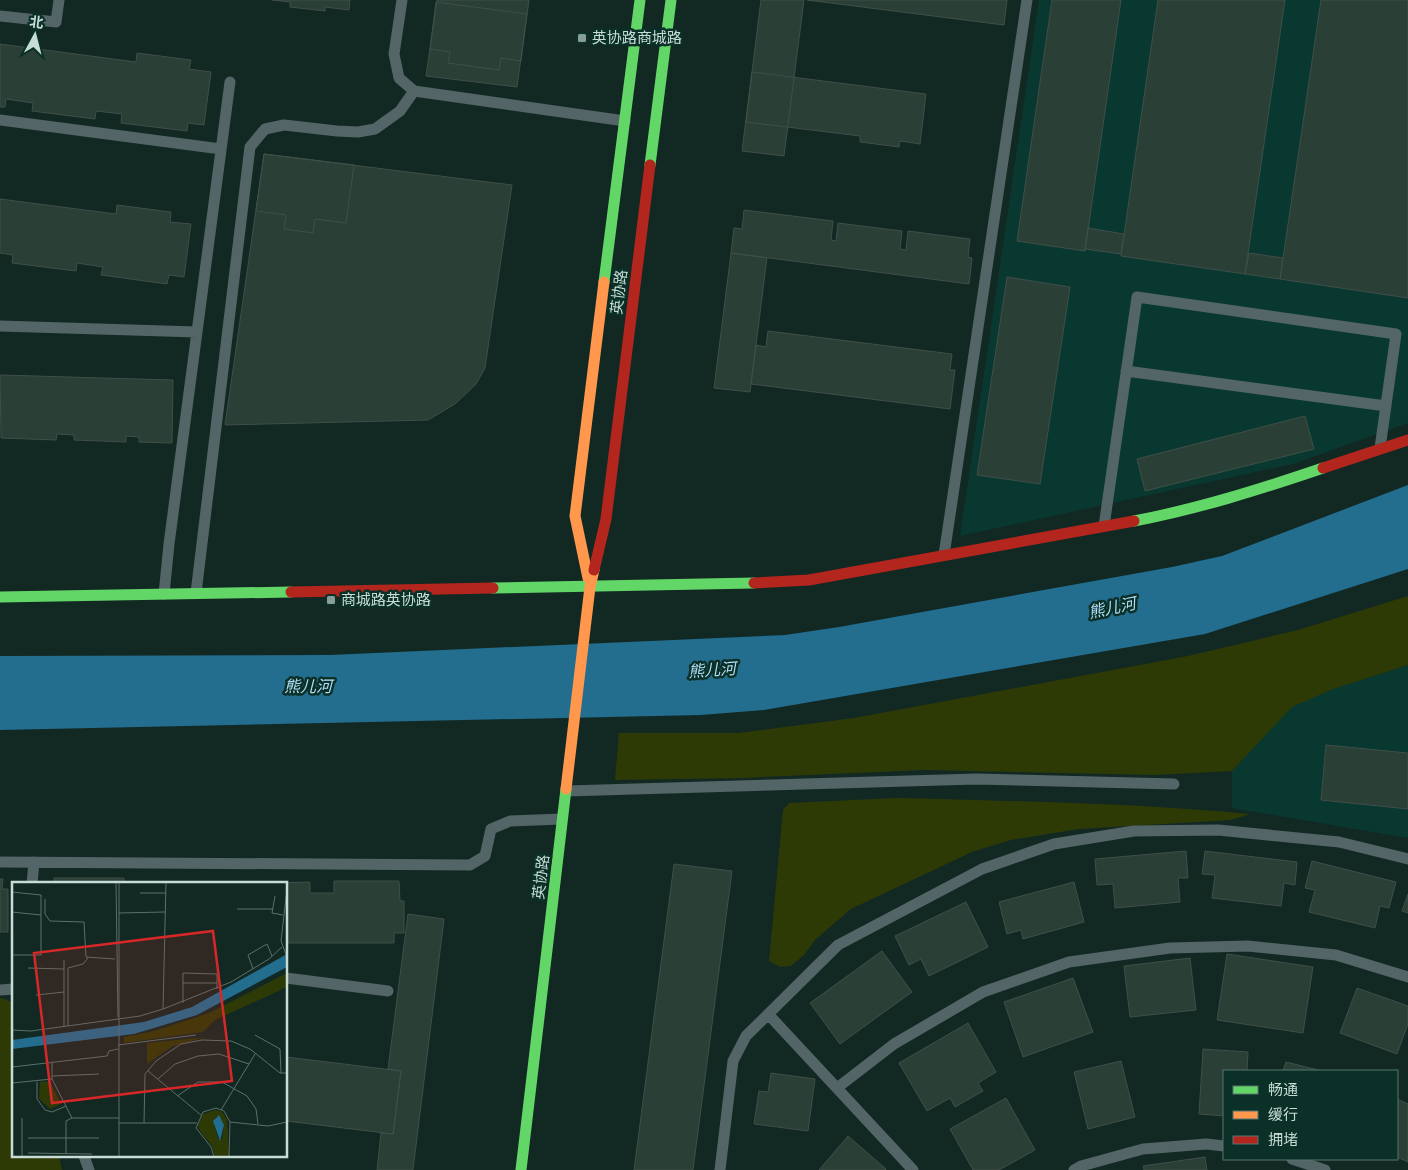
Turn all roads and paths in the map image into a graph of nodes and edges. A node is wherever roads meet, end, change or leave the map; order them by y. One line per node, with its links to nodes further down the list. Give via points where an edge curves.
1 (59, 0): 6 (lane, via 56,22)
2 (402, 0): 8 (lane, via 394,54 399,78)
3 (640, 0): 10 (street, 英协路)
4 (671, 0): 20 (street, 英协路, via 606,520)
5 (1027, 0): 19 (lane)
6 (0, 16)
7 (230, 82): 11 (lane)
8 (414, 91): 10 (lane); 22 (lane, via 400,111 375,129 358,132 284,125 265,129 250,147)
9 (0, 120): 11 (lane)
10 (625, 120): 20 (street, 英协路, via 576,516)
11 (221, 149): 13 (lane)
12 (0, 326): 13 (lane)
13 (197, 332): 21 (lane)
14 (1126, 371): 15 (lane); 15 (lane, via 1137,298 1396,334); 18 (lane)
15 (1386, 406): 17 (lane)
16 (1408, 440): 17 (street)
17 (1380, 449): 18 (street, via 1214,504)
18 (1104, 526): 19 (street)
19 (944, 556): 20 (street, via 809,580)
20 (590, 587): 22 (street); 25 (street, 英协路)
21 (164, 594): 22 (street); 23 (street)
22 (196, 594)
23 (0, 597)
24 (1174, 784): 25 (lane, via 976,779)
25 (566, 791): 26 (street, 英协路)
26 (563, 819): 29 (lane, via 510,821 491,829 485,856 470,865); 40 (street, 英协路)
27 (1408, 859): 34 (lane, via 1339,842 1218,830 1134,831 1054,844 982,869 838,945)
28 (0, 862): 29 (lane)
29 (34, 862): 30 (lane)
30 (32, 882)
31 (1408, 977): 35 (lane, via 1336,955 1248,946 1170,948 1068,962 983,992 894,1044)
32 (288, 978): 33 (lane)
33 (388, 991)
34 (768, 1014): 35 (lane); 41 (lane, via 746,1036 733,1061)
35 (837, 1088): 42 (lane)
36 (1223, 1146): 43 (lane, via 1206,1144 1143,1149)
37 (85, 1158): 39 (lane)
38 (1295, 1160): 44 (lane)
39 (89, 1170)
40 (522, 1170)
41 (720, 1170)
42 (913, 1170)
43 (1074, 1170)
44 (1325, 1170)

